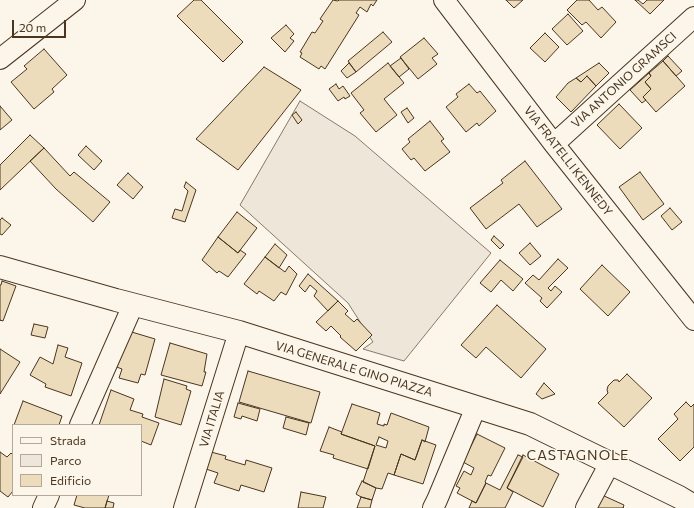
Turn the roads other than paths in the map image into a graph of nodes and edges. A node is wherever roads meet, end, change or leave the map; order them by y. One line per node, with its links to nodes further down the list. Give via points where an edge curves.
1 (75, 0): 4 (street)
2 (446, 1): 5 (street, VIA FRATELLI KENNEDY)
3 (694, 17): 5 (street, VIA ANTONIO GRAMSCI)
4 (0, 59)
5 (554, 144): 8 (street, VIA FRATELLI KENNEDY)
6 (0, 267): 7 (main road, VIA GENERALE GINO PIAZZA)
7 (133, 305): 9 (main road, VIA GENERALE GINO PIAZZA); 11 (street)
8 (694, 320)
9 (239, 332): 10 (main road, VIA GENERALE GINO PIAZZA); 15 (street, VIA ITALIA)
10 (476, 407): 12 (main road, VIA GENERALE GINO PIAZZA, via 530,424); 17 (street)
11 (80, 424)
12 (610, 463): 14 (main road, VIA GENERALE GINO PIAZZA); 18 (street)
13 (48, 496): 16 (street)
14 (694, 506)
15 (187, 507)
16 (43, 508)
17 (433, 508)
18 (586, 508)

